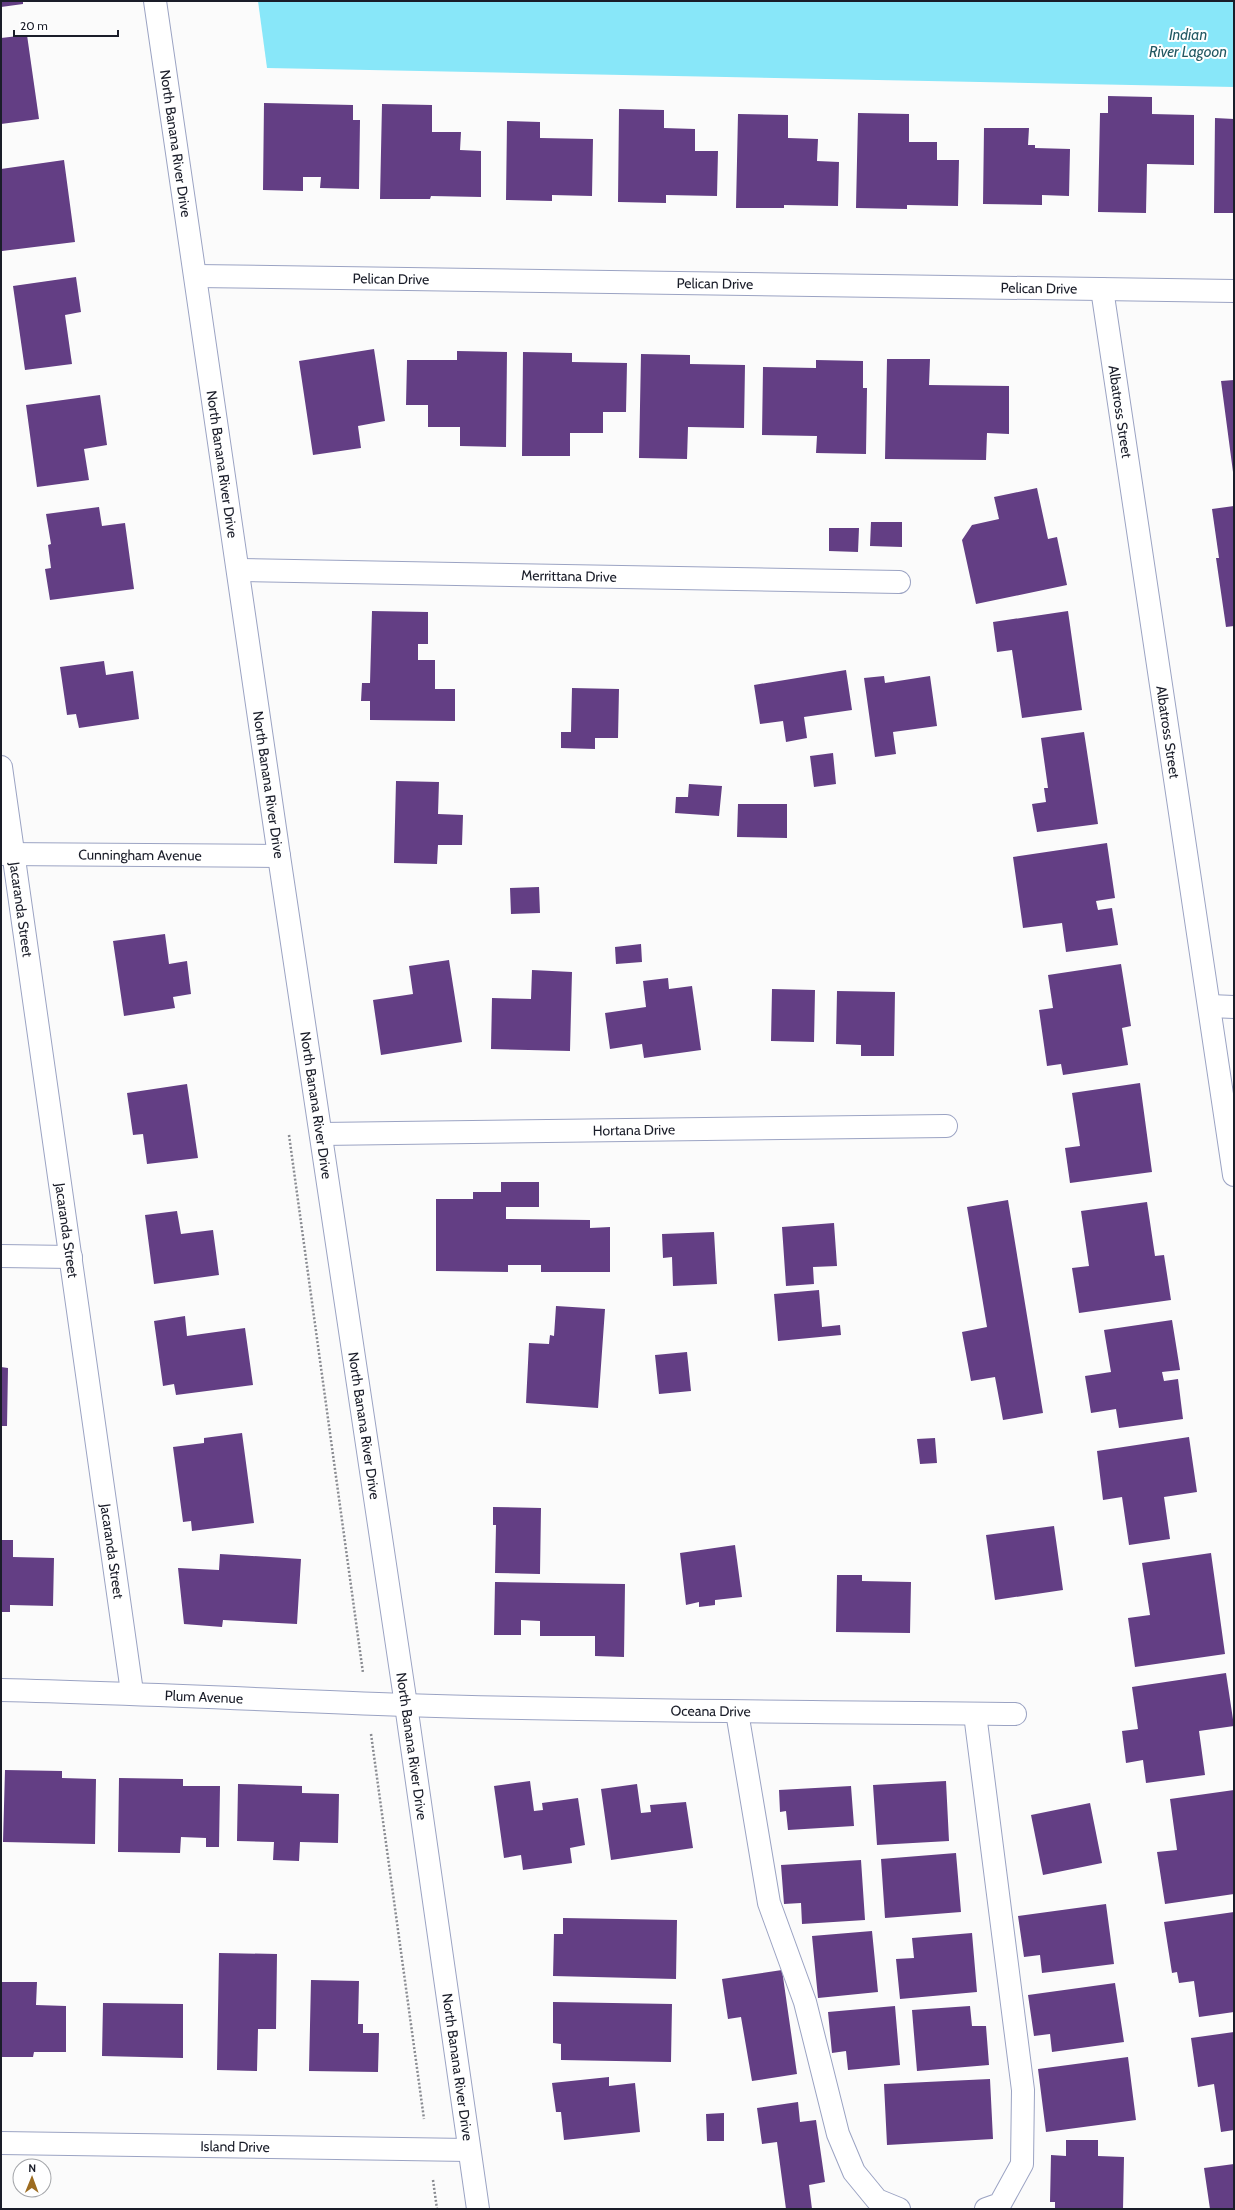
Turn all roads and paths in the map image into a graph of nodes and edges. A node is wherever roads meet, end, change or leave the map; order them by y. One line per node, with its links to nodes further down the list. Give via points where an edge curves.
1 (155, 1): 2 (street, North Banana River Drive)
2 (196, 276): 3 (street, Pelican Drive); 5 (street, North Banana River Drive)
3 (1102, 289): 4 (street, Pelican Drive); 10 (street, Albatross Street)
4 (1234, 291)
5 (239, 570): 6 (street, Merrittana Drive); 9 (street, North Banana River Drive)
6 (899, 582)
7 (1, 767): 8 (street, Jacaranda Street)
8 (8, 854): 9 (street, Cunningham Avenue); 17 (street, Jacaranda Street)
9 (279, 856): 14 (street, North Banana River Drive)
10 (1210, 1006): 11 (street); 15 (street, Albatross Street)
11 (1234, 1007)
12 (946, 1126): 14 (street, Hortana Drive)
13 (288, 1128): 20 (path)
14 (321, 1134): 21 (street, North Banana River Drive)
15 (1234, 1175)
16 (1, 1256): 17 (street)
17 (71, 1257): 19 (street, Jacaranda Street)
18 (1, 1690): 19 (street, Plum Avenue)
19 (132, 1692): 20 (street, Plum Avenue)
20 (367, 1703): 21 (street, Plum Avenue); 26 (path)
21 (406, 1705): 22 (street, Oceana Drive); 27 (street, North Banana River Drive)
22 (736, 1712): 23 (street, Oceana Drive); 30 (street, via 769,1903 804,2002 838,2134 854,2172 877,2200)
23 (975, 1714): 24 (street, Oceana Drive); 31 (street, via 1023,2090 1022,2164 1000,2204)
24 (1015, 1714)
25 (1, 2143): 26 (street, Island Drive)
26 (429, 2150): 27 (street, Island Drive); 28 (path)
27 (468, 2150): 29 (street, North Banana River Drive)
28 (438, 2209)
29 (478, 2209)
30 (899, 2209)
31 (986, 2209)

